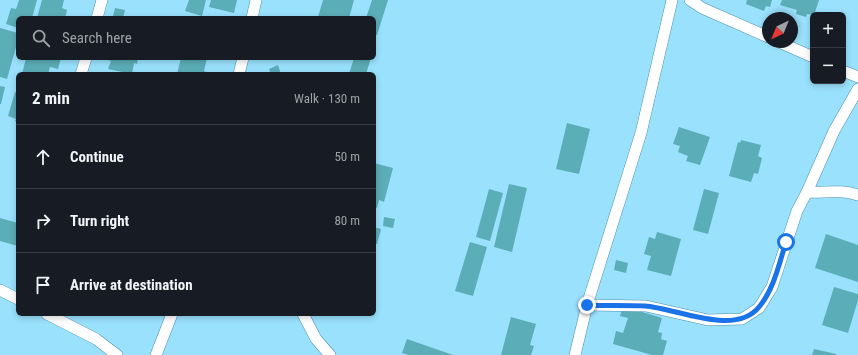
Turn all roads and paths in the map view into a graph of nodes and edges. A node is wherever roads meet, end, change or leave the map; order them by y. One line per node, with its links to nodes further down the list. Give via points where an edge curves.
1 (102, 0): 5 (street)
2 (256, 0): 6 (street)
3 (672, 0): 21 (street, via 641,133)
4 (690, 0): 7 (street, via 702,8)
5 (98, 16)
6 (252, 16)
7 (762, 34)
8 (793, 48): 9 (street)
9 (810, 56)
10 (85, 60): 12 (street)
11 (242, 60): 13 (street)
12 (82, 72)
13 (240, 72)
14 (846, 72): 15 (street)
15 (858, 77)
16 (858, 89): 17 (street, via 834,131)
17 (807, 192): 18 (street, via 833,191); 21 (street, via 797,211 772,287 759,308 742,319 708,320 646,306)
18 (858, 195)
19 (0, 290): 20 (street)
20 (16, 297)
21 (587, 305): 28 (street)
22 (51, 316): 25 (street, via 96,339)
23 (171, 316): 26 (street)
24 (304, 316): 27 (street, via 316,338)
25 (117, 355)
26 (156, 355)
27 (330, 355)
28 (575, 355)

